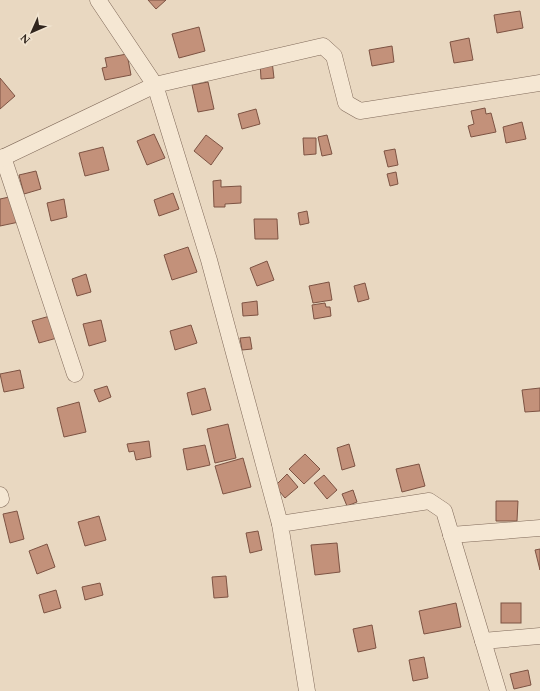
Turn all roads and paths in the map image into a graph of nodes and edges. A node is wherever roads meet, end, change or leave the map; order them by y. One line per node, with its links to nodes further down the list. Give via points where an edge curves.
1 (98, 0): 3 (street)
2 (540, 83): 3 (street, via 360,111 346,103 334,56 323,46)
3 (154, 85): 4 (street); 6 (street, via 209,260)
4 (2, 158): 5 (street)
5 (75, 374)
6 (280, 524): 8 (street, via 429,501 444,511); 11 (street)
7 (540, 528): 8 (street)
8 (451, 535): 10 (street)
9 (540, 636): 10 (street)
10 (482, 641): 12 (street)
11 (307, 691)
12 (498, 691)

